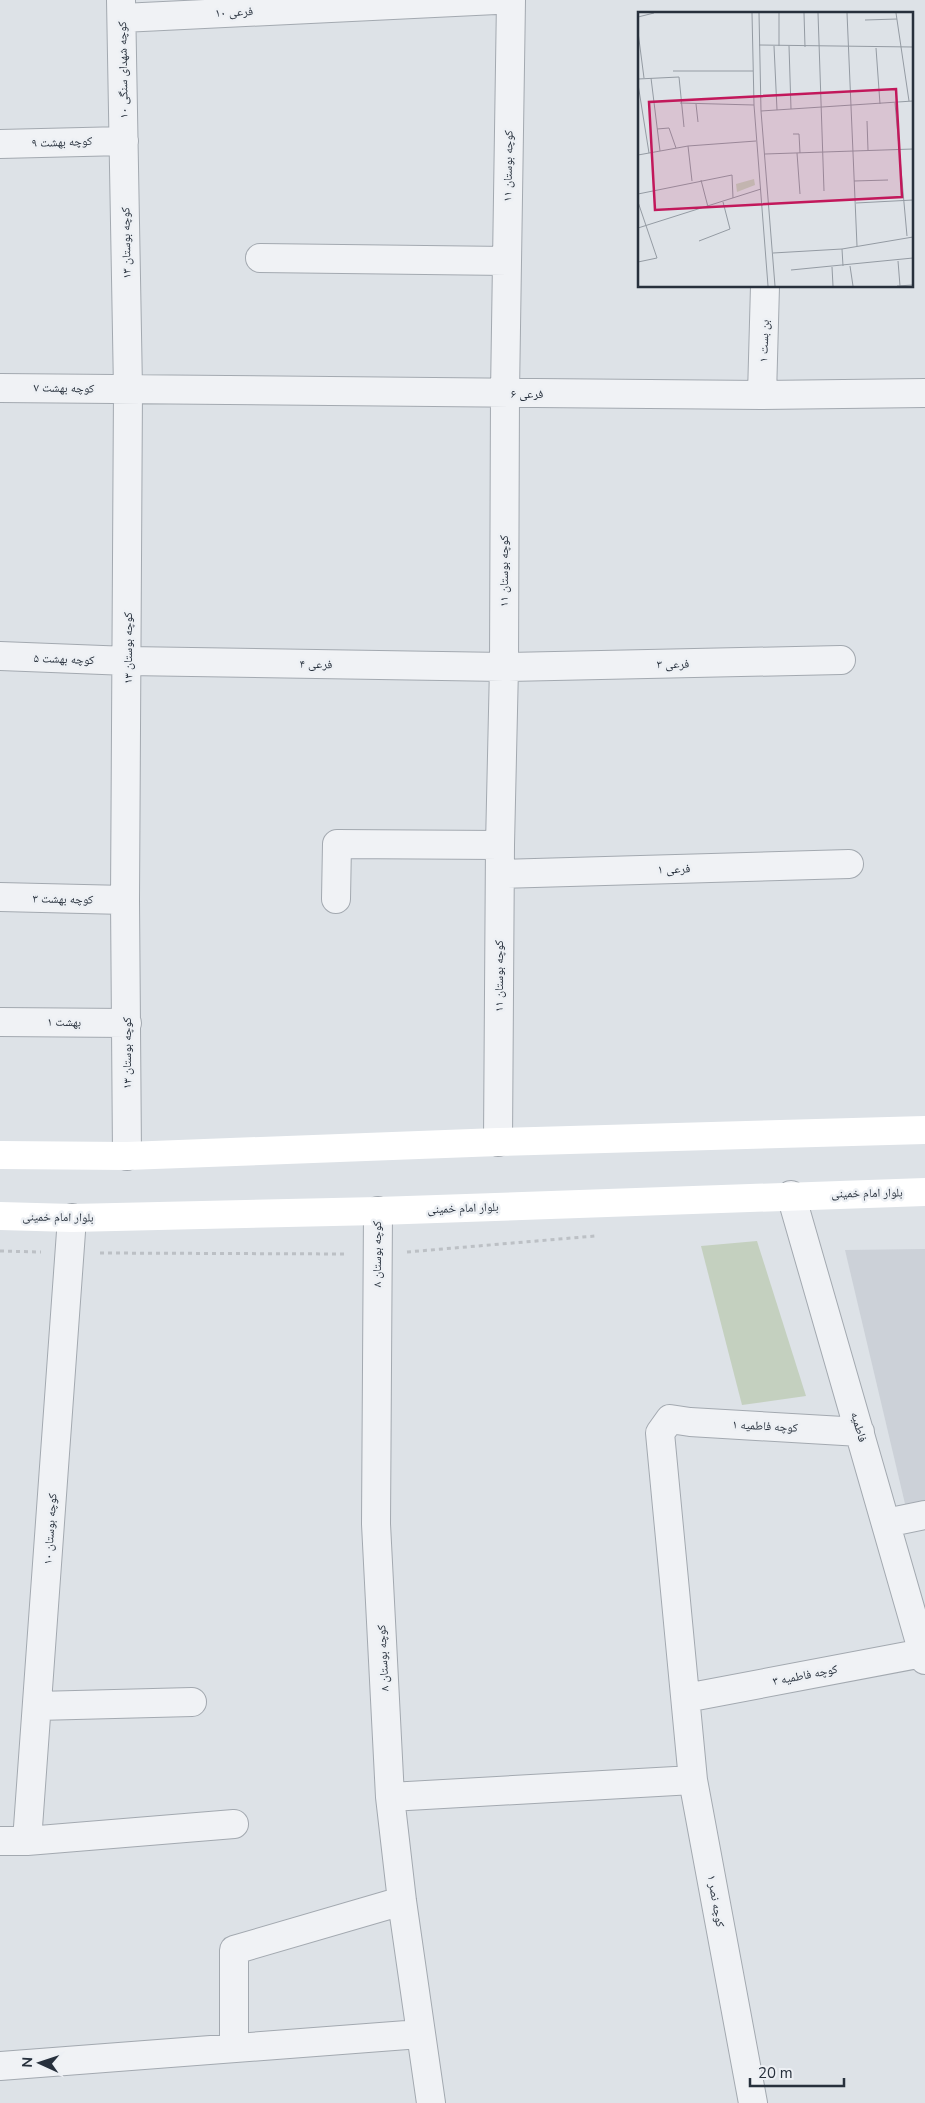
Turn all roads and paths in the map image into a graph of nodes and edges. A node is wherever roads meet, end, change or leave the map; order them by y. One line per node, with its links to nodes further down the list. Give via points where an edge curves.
1 (496, 0): 3 (street, فرعی ۱۰)
2 (511, 0): 7 (street, کوچه بوستان ۱۱)
3 (122, 9): 4 (street, کوچه شهدای سنگی ۱۰)
4 (124, 140): 5 (street, کوچه بهشت ۹); 10 (street, کوچه بوستان ۱۳)
5 (0, 144)
6 (260, 258): 7 (street)
7 (507, 261): 11 (street, کوچه بوستان ۱۱)
8 (766, 288): 13 (street, بن بست ۱)
9 (0, 388): 10 (street, کوچه بهشت ۷)
10 (128, 389): 11 (street, فرعی ۶); 16 (street, کوچه بوستان ۱۳)
11 (505, 393): 13 (street, فرعی ۶); 17 (street, کوچه بوستان ۱۱)
12 (925, 393): 13 (street, فرعی ۶)
13 (762, 396)
14 (0, 656): 16 (street, کوچه بهشت ۵)
15 (841, 660): 17 (street, فرعی ۳)
16 (128, 661): 17 (street, فرعی ۴); 23 (street, کوچه بوستان ۱۳)
17 (504, 667): 18 (street, کوچه بوستان ۱۱)
18 (500, 845): 20 (street, کوچه بوستان ۱۱); 22 (street, via 337,844)
19 (849, 864): 20 (street, فرعی ۱)
20 (500, 874): 27 (street, کوچه بوستان ۱۱)
21 (0, 898): 23 (street, کوچه بهشت ۳)
22 (336, 899)
23 (126, 900): 25 (street, کوچه بوستان ۱۳)
24 (0, 1022): 25 (street, بهشت ۱)
25 (127, 1023): 29 (street, کوچه بوستان ۱۳)
26 (925, 1130): 27 (street)
27 (498, 1142): 29 (street)
28 (0, 1155): 29 (street)
29 (127, 1156)
30 (925, 1192): 31 (street, بلوار امام خمینی)
31 (791, 1195): 32 (street, بلوار امام خمینی); 40 (street, فاطمیه)
32 (378, 1211): 34 (street, بلوار امام خمینی); 38 (street, کوچه بوستان ۸)
33 (0, 1216): 34 (street, بلوار امام خمینی)
34 (72, 1218): 37 (street, کوچه بوستان ۱۰)
35 (602, 1235): 38 (path)
36 (0, 1251): 37 (path)
37 (70, 1252): 38 (path); 46 (street, کوچه بوستان ۱۰)
38 (378, 1254): 48 (street, کوچه بوستان ۸, via 376,1524)
39 (670, 1419): 40 (street, کوچه فاطمیه ۱); 44 (street, کوچه نصر ۱, via 660,1433)
40 (860, 1432): 42 (street, فاطمیه)
41 (925, 1515): 42 (street)
42 (886, 1523): 43 (street, فاطمیه)
43 (924, 1656): 44 (street, کوچه فاطمیه ۳)
44 (686, 1698): 47 (street, کوچه نصر ۱)
45 (192, 1702): 46 (street)
46 (37, 1706): 51 (street, کوچه بوستان ۱۰)
47 (693, 1780): 48 (street); 57 (street, کوچه نصر ۱)
48 (390, 1797): 52 (street, کوچه بوستان ۸)
49 (234, 1824): 51 (street)
50 (0, 1841): 51 (street)
51 (27, 1841)
52 (402, 1902): 53 (street, کوچه بوستان ۸); 54 (street, via 234,1950)
53 (420, 2034): 54 (street); 56 (street, کوچه بوستان ۸)
54 (234, 2048): 55 (street)
55 (0, 2066)
56 (431, 2103)
57 (753, 2103)

